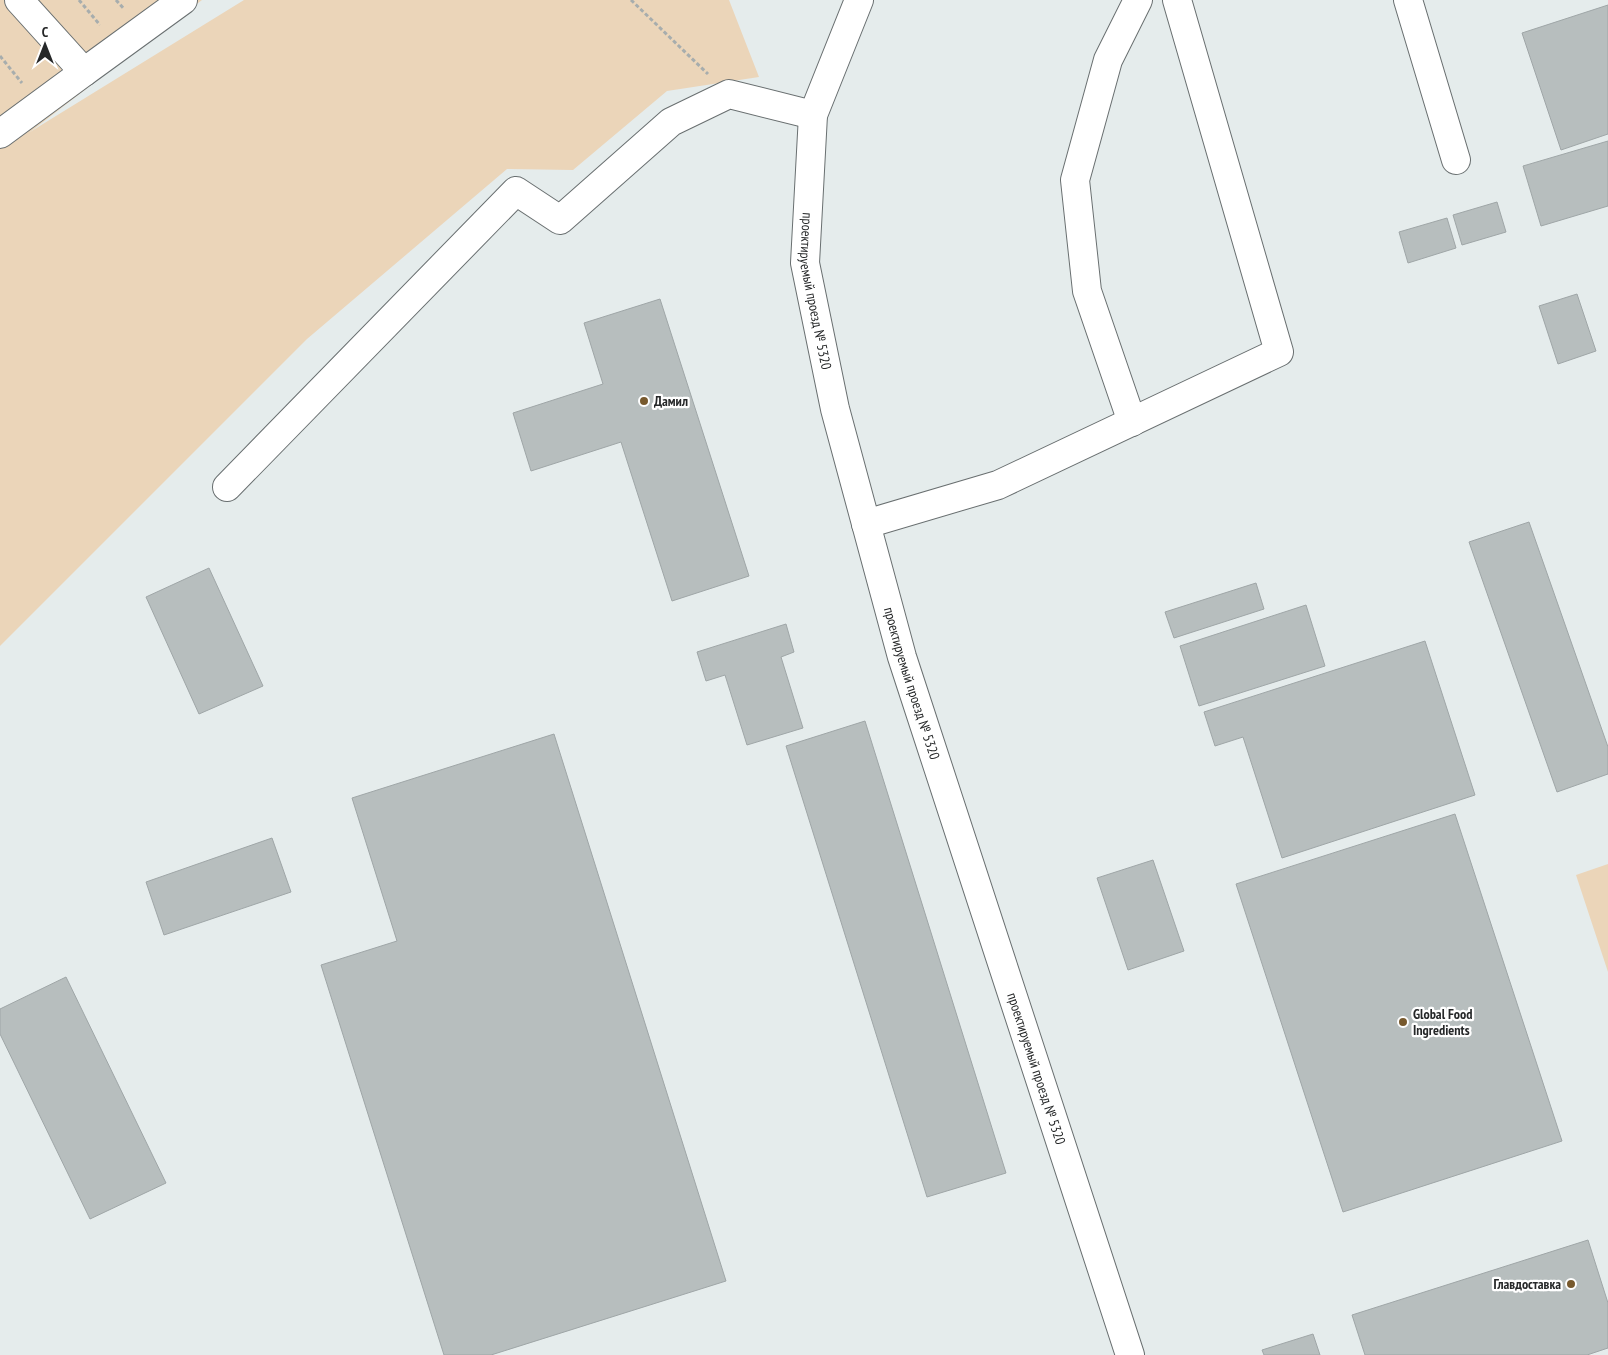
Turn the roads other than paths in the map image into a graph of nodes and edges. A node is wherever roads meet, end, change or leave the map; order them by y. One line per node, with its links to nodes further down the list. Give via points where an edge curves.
1 (19, 0): 7 (street)
2 (183, 0): 7 (street)
3 (859, 0): 8 (street, проектируемый проезд № 5320)
4 (1138, 0): 11 (street, via 1108,60 1074,180 1087,291)
5 (1177, 0): 11 (street, via 1279,352)
6 (1408, 0): 10 (street)
7 (84, 72): 9 (street)
8 (813, 115): 12 (street, via 729,94 670,122 560,220 516,191); 13 (street, проектируемый проезд № 5320, via 805,263 836,409)
9 (0, 134)
10 (1456, 160)
11 (1132, 422): 13 (street, via 998,484)
12 (227, 487)
13 (866, 524): 14 (street, проектируемый проезд № 5320, via 902,657)
14 (1130, 1355)

